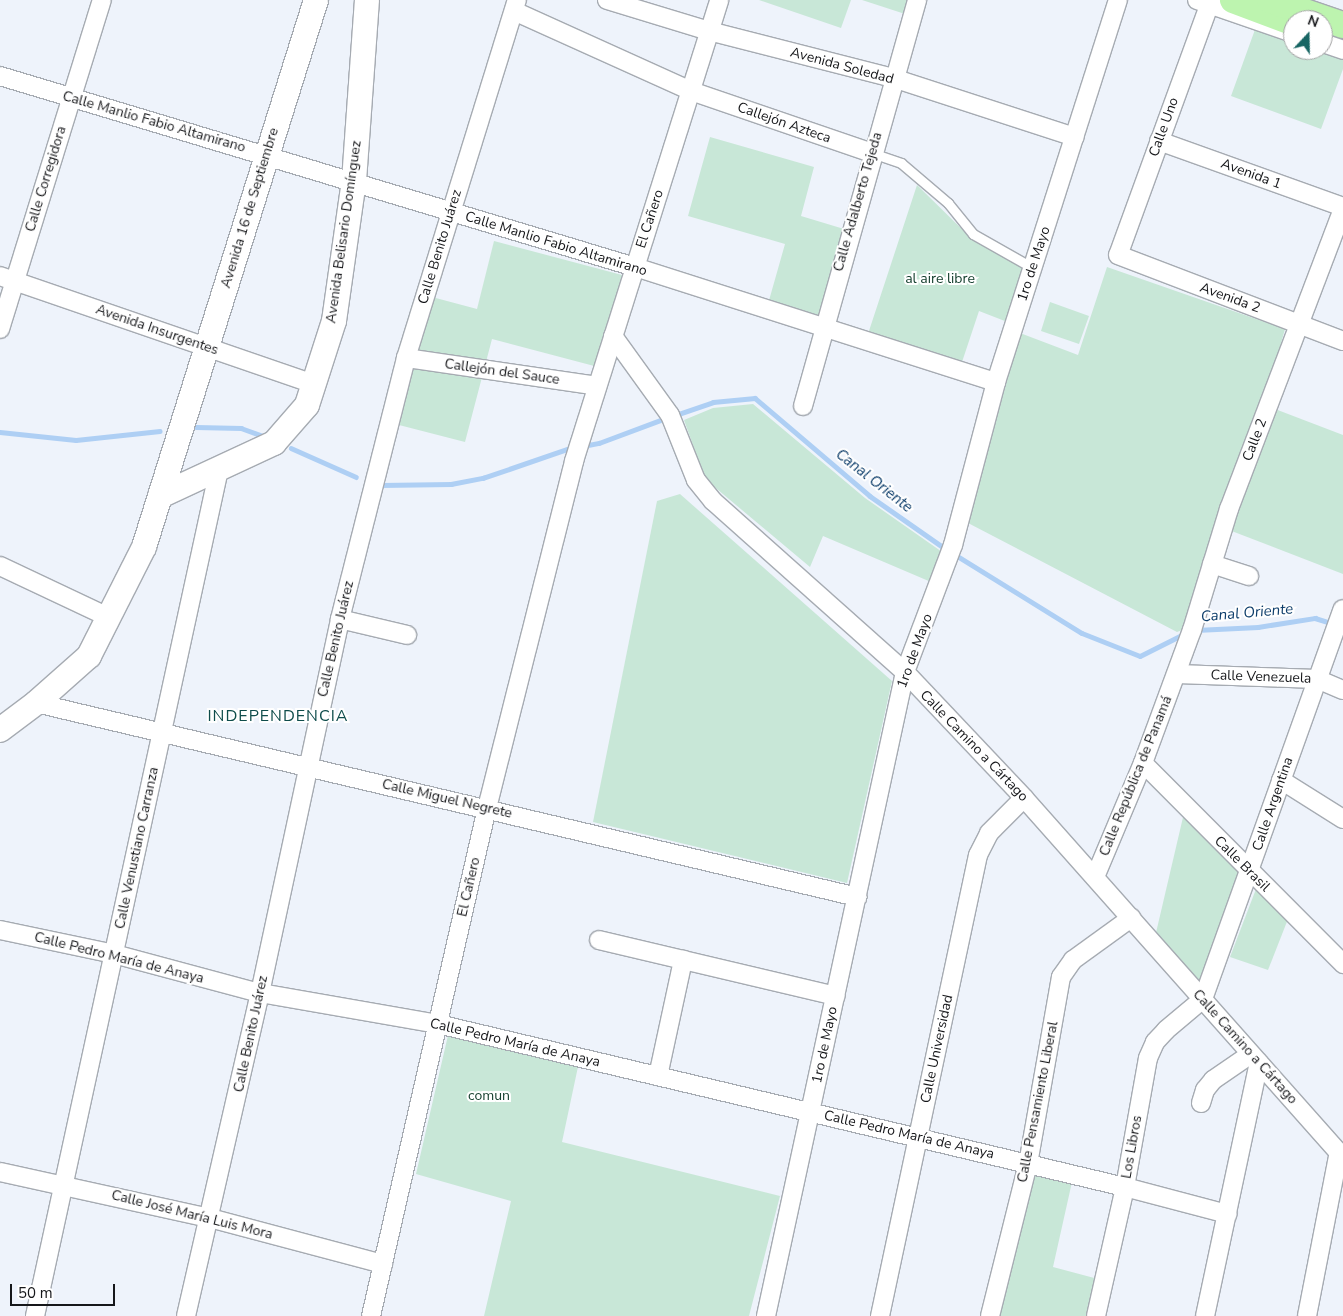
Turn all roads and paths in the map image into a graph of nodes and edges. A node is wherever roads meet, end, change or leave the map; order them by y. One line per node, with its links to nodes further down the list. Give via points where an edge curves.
1 (102, 0): 18 (street, Calle Corregidora)
2 (316, 0): 22 (main road, Avenida 16 de Septiembre)
3 (366, 0): 23 (main road, Avenida Belisario Domínguez)
4 (607, 0): 14 (street, Avenida Soledad)
5 (719, 0): 14 (street, El Cañero)
6 (917, 0): 16 (street, Calle Adalberto Tejeda)
7 (1118, 0): 19 (street, 1ro de Mayo)
8 (1270, 0): 12 (main road)
9 (1213, 1): 11 (main road); 13 (street); 20 (street, Calle Uno)
10 (515, 5): 17 (street, Callejón Azteca); 25 (street, Calle Benito Juárez)
11 (1283, 19)
12 (1343, 25)
13 (1283, 29)
14 (709, 31): 16 (street, Avenida Soledad); 17 (street, El Cañero)
15 (0, 76): 18 (street, Calle Manlio Fabio Altamirano)
16 (893, 78): 19 (street, Avenida Soledad); 21 (street, Calle Adalberto Tejeda)
17 (691, 91): 21 (street, Callejón Azteca); 27 (street, El Cañero)
18 (70, 97): 22 (street, Calle Manlio Fabio Altamirano); 29 (street, Calle Corregidora)
19 (1075, 137): 28 (street, 1ro de Mayo)
20 (1159, 141): 24 (street, Avenida 1); 26 (street, Calle Uno)
21 (872, 153): 28 (lane, Callejón Azteca, via 901,163 948,203 973,234); 32 (street, Calle Adalberto Tejeda)
22 (266, 154): 23 (street, Calle Manlio Fabio Altamirano); 35 (main road, Avenida 16 de Septiembre)
23 (354, 181): 25 (street, Calle Manlio Fabio Altamirano); 38 (main road, Avenida Belisario Domínguez, via 334,321)
24 (1343, 208): 30 (street, Calle 2)
25 (450, 211): 27 (street, Calle Manlio Fabio Altamirano); 36 (street, Calle Benito Juárez)
26 (1118, 255): 30 (street, Avenida 2)
27 (635, 267): 32 (street, Calle Manlio Fabio Altamirano); 33 (street, El Cañero)
28 (1033, 268): 37 (street, 1ro de Mayo)
29 (8, 278): 31 (street, Calle Corregidora); 35 (street, Avenida Insurgentes)
30 (1299, 323): 34 (street, Avenida 2); 43 (street, Calle 2, via 1229,509)
31 (0, 329)
32 (822, 329): 37 (street, Calle Manlio Fabio Altamirano); 40 (street, Calle Adalberto Tejeda)
33 (613, 336): 39 (street, El Cañero); 50 (street, Calle Camino a Cártago, via 674,423 696,480 713,501)
34 (1343, 341)
35 (206, 347): 38 (street, Avenida Insurgentes); 42 (main road, Avenida 16 de Septiembre)
36 (406, 358): 39 (street, Callejón del Sauce); 48 (street, Calle Benito Juárez)
37 (996, 382): 50 (street, 1ro de Mayo, via 954,545)
38 (314, 384): 41 (main road, Avenida Belisario Domínguez, via 307,405 274,443)
39 (597, 386): 61 (street, El Cañero, via 574,461)
40 (803, 406)
41 (219, 469): 42 (main road, Avenida Belisario Domínguez); 56 (street, Calle Venustiano Carranza)
42 (160, 496): 47 (main road, Avenida 16 de Septiembre, via 144,547)
43 (1212, 564): 45 (street); 51 (street, Calle 2)
44 (0, 566): 47 (street)
45 (1249, 576)
46 (1343, 609): 52 (street, Calle Argentina)
47 (110, 618): 54 (main road, Avenida 16 de Septiembre, via 89,656)
48 (340, 619): 49 (street); 58 (street, Calle Benito Juárez)
49 (407, 635)
50 (905, 672): 60 (street, Calle Camino a Cártago); 65 (street, 1ro de Mayo)
51 (1176, 674): 52 (street, Calle Venezuela); 57 (street, Calle República de Panamá)
52 (1317, 679): 53 (street, Calle Venezuela); 59 (street, Calle Argentina)
53 (1343, 690)
54 (36, 703): 55 (main road, Avenida 16 de Septiembre); 56 (street, Calle Miguel Negrete)
55 (0, 731)
56 (162, 733): 58 (street, Calle Miguel Negrete); 69 (street, Calle Venustiano Carranza)
57 (1144, 763): 63 (street, Calle Brasil); 64 (street, Calle República de Panamá)
58 (306, 766): 61 (street, Calle Miguel Negrete); 72 (street, Calle Benito Juárez)
59 (1281, 780): 62 (street); 63 (street, Calle Argentina)
60 (1024, 798): 64 (street, Calle Camino a Cártago); 80 (street, Calle Universidad, via 989,833 978,855)
61 (487, 808): 65 (street, Calle Miguel Negrete); 75 (street, El Cañero)
62 (1343, 819)
63 (1249, 872): 71 (street, Calle Brasil); 74 (street, Calle Argentina)
64 (1095, 877): 66 (street, Calle Camino a Cártago)
65 (857, 896): 73 (street, 1ro de Mayo)
66 (1131, 918): 74 (street, Calle Camino a Cártago); 82 (street, Calle Pensamiento Liberal, via 1073,960 1061,977)
67 (0, 930): 69 (street, Calle Pedro María de Anaya)
68 (599, 940): 70 (street)
69 (114, 954): 72 (street, Calle Pedro María de Anaya); 84 (street, Calle Venustiano Carranza)
70 (683, 960): 73 (street); 77 (street)
71 (1343, 964)
72 (260, 993): 75 (street, Calle Pedro María de Anaya); 87 (street, Calle Benito Juárez)
73 (835, 996): 79 (street, 1ro de Mayo)
74 (1203, 1000): 76 (street, Calle Camino a Cártago); 85 (street, Los Libros, via 1166,1030 1155,1042 1148,1058)
75 (438, 1024): 77 (street, Calle Pedro María de Anaya); 88 (street, El Cañero)
76 (1255, 1058): 78 (street, via 1213,1080); 81 (street, Calle Camino a Cártago); 86 (street)
77 (658, 1076): 79 (street, Calle Pedro María de Anaya)
78 (1201, 1103)
79 (811, 1112): 80 (street, Calle Pedro María de Anaya); 92 (street, 1ro de Mayo)
80 (918, 1138): 82 (street, Calle Pedro María de Anaya); 93 (street, Calle Universidad)
81 (1341, 1155): 97 (street)
82 (1028, 1164): 85 (street, Calle Pedro María de Anaya); 94 (street, Calle Pensamiento Liberal)
83 (0, 1172): 84 (street, Calle José María Luis Mora)
84 (64, 1185): 87 (street, Calle José María Luis Mora); 89 (street, Calle Venustiano Carranza)
85 (1125, 1186): 86 (street, Calle Pedro María de Anaya); 95 (street, Los Libros)
86 (1227, 1214): 96 (street)
87 (210, 1218): 88 (street, Calle José María Luis Mora); 90 (street, Calle Benito Juárez)
88 (383, 1264): 91 (street, El Cañero)
89 (35, 1316)
90 (186, 1316)
91 (372, 1316)
92 (766, 1316)
93 (880, 1316)
94 (990, 1316)
95 (1096, 1316)
96 (1205, 1316)
97 (1307, 1316)

